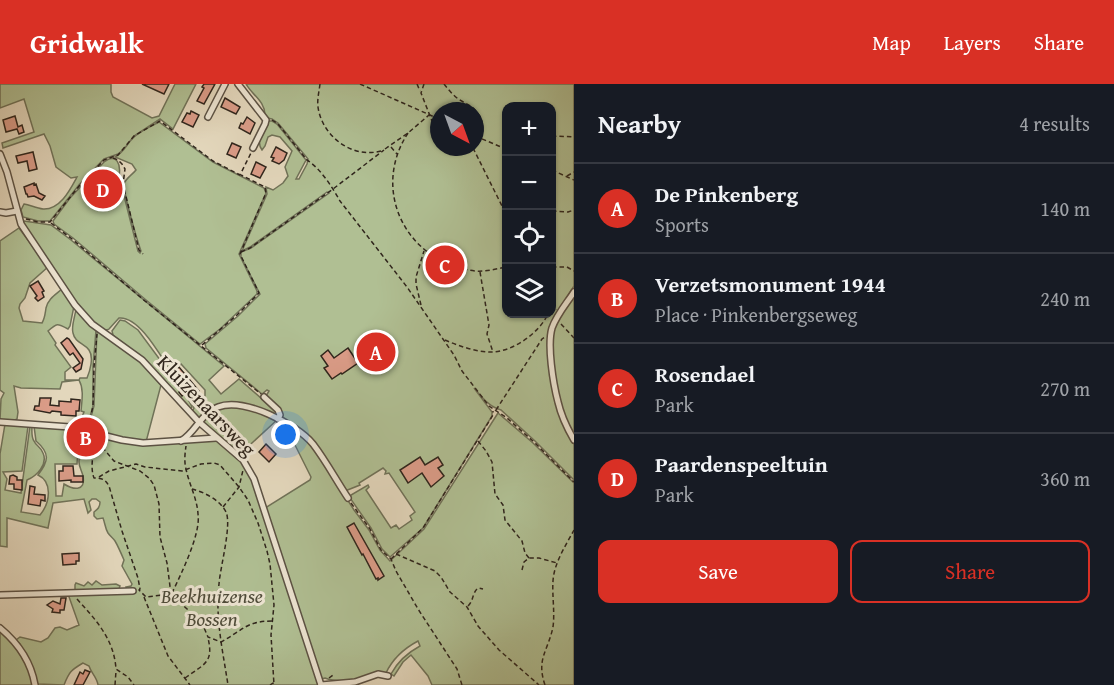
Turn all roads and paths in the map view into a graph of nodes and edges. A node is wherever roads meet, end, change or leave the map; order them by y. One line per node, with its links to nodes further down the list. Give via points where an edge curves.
1 (225, 84): 11 (street)
2 (238, 84): 19 (street, via 266,121)
3 (320, 84): 21 (path, via 317,106 333,137 357,152)
4 (360, 84): 10 (path)
5 (417, 84): 8 (path)
6 (424, 84): 8 (path)
7 (444, 84): 9 (path)
8 (421, 93): 10 (path)
9 (464, 102)
10 (429, 115): 12 (path); 14 (path)
11 (208, 117)
12 (430, 118)
13 (270, 119): 31 (path)
14 (408, 134): 18 (path); 23 (path)
15 (556, 136): 16 (path)
16 (574, 137)
17 (484, 139): 20 (path)
18 (390, 146): 21 (path); 23 (path)
19 (253, 148): 28 (path)
20 (502, 148)
21 (384, 150): 31 (path)
22 (0, 154): 34 (street, Kluizenaarsweg)
23 (397, 154): 39 (path, via 392,178 397,212)
24 (478, 156): 32 (path)
25 (112, 158): 28 (path, via 134,136 160,121 213,161); 38 (path, via 80,185); 41 (path, via 125,169 126,202)
26 (556, 172): 29 (path)
27 (574, 172): 29 (path)
28 (240, 175): 40 (path, via 266,190)
29 (567, 177): 30 (path)
30 (574, 180)
31 (333, 189): 40 (path); 47 (path)
32 (505, 210)
33 (574, 210): 36 (path)
34 (16, 211): 35 (street); 37 (street, Kluizenaarsweg)
35 (0, 212)
36 (556, 212)
37 (19, 221): 38 (path); 50 (street, Kluizenaarsweg, via 75,305)
38 (50, 222): 54 (path)
39 (424, 250): 44 (path, via 453,265); 47 (path, via 416,277)
40 (241, 252): 54 (path, via 259,293)
41 (143, 254)
42 (556, 267): 45 (path)
43 (502, 268): 44 (path)
44 (480, 271): 55 (path, via 487,334)
45 (574, 271)
46 (574, 292): 49 (street)
47 (421, 308): 53 (path)
48 (546, 318): 55 (path, via 521,342)
49 (556, 319): 51 (street); 52 (path)
50 (97, 327): 61 (street, Kluizenaarsweg, via 142,360); 62 (path)
51 (550, 336): 58 (path, via 542,339); 65 (street, via 558,402)
52 (574, 338)
53 (444, 340): 55 (path); 57 (path, via 462,371)
54 (201, 346): 56 (path)
55 (493, 352)
56 (264, 397): 59 (street, via 278,411)
57 (493, 409): 58 (path); 67 (path)
58 (496, 411): 72 (path)
59 (278, 418): 61 (street, via 253,408 226,405 214,408); 75 (street, via 312,443)
60 (0, 422): 62 (street)
61 (199, 422): 64 (street, Kluizenaarsweg); 66 (street)
62 (90, 432): 63 (street); 71 (path, via 94,445 93,475)
63 (99, 434): 66 (street, via 143,443); 69 (path, via 103,448 114,461)
64 (216, 438): 66 (street); 68 (street, Kluizenaarsweg)
65 (574, 440)
66 (184, 441): 70 (path)
67 (477, 441): 78 (path, via 423,528); 79 (path, via 492,462 495,494 503,505 505,520 522,541)
68 (244, 462): 73 (path); 104 (street, Kluizenaarsweg, via 254,479)
69 (125, 466): 70 (path); 71 (path); 86 (path, via 140,471 154,485)
70 (186, 469): 73 (path, via 218,464); 74 (path)
71 (99, 477): 88 (path, via 109,486)
72 (574, 482)
73 (239, 487): 76 (path); 90 (path, via 252,509 267,551)
74 (192, 489): 76 (path, via 211,496); 86 (path, via 199,521)
75 (348, 498): 80 (path)
76 (223, 508): 93 (path, via 227,530 218,595)
77 (574, 530): 81 (path)
78 (396, 554): 80 (path); 89 (path, via 435,571)
79 (529, 558): 81 (path); 82 (path)
80 (391, 559): 105 (path, via 457,669)
81 (558, 563): 107 (path, via 553,579 553,627 541,666)
82 (522, 570)
83 (483, 589): 89 (path, via 476,590)
84 (133, 591): 85 (street)
85 (70, 592): 87 (street); 94 (path, via 98,622 110,642)
86 (171, 594): 88 (path); 92 (path, via 202,623)
87 (0, 595)
88 (144, 597): 96 (path, via 168,656)
89 (466, 607): 106 (path, via 499,650)
90 (273, 621): 93 (path, via 248,624); 97 (path)
91 (0, 628): 98 (street, via 24,655)
92 (208, 637): 93 (path); 96 (path, via 210,657)
93 (221, 642): 102 (path)
94 (116, 669): 99 (path); 100 (path)
95 (388, 676): 104 (street, via 378,674 355,682)
96 (185, 678): 101 (path)
97 (274, 684): 103 (path)
98 (35, 685)
99 (115, 685)
100 (134, 685)
101 (190, 685)
102 (228, 685)
103 (270, 685)
104 (321, 685)
105 (462, 685)
106 (539, 685)
107 (545, 685)

